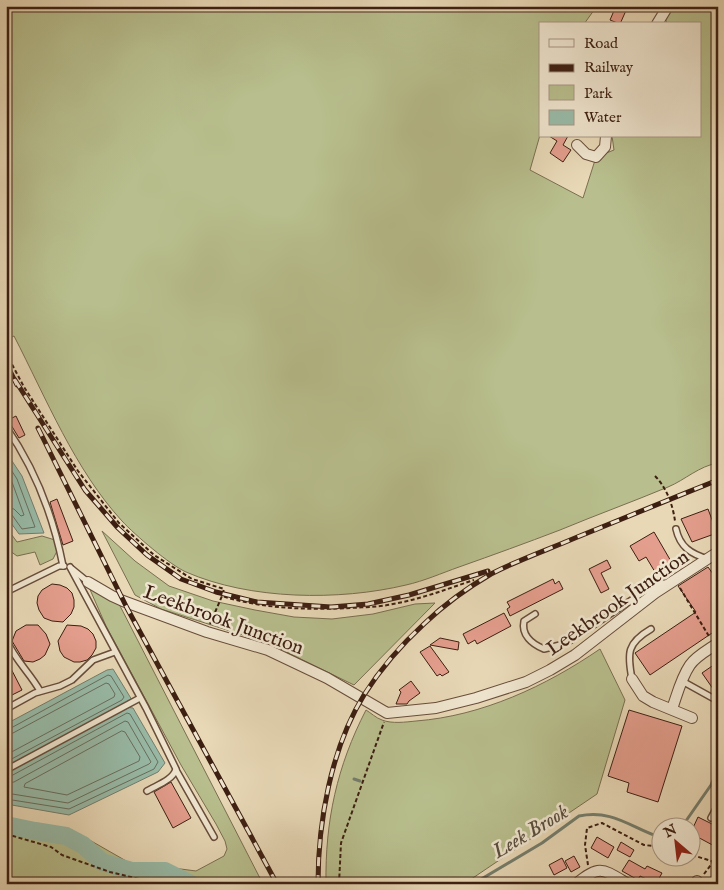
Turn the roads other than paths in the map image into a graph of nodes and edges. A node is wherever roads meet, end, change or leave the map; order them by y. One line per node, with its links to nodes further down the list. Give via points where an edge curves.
1 (668, 6): 2 (street)
2 (658, 22)
3 (606, 138): 4 (street, via 605,147 596,157 586,154)
4 (576, 145)
5 (6, 427): 9 (lane, via 45,497)
6 (676, 529): 8 (lane, via 684,548)
7 (718, 552): 8 (street, Leekbrook Junction)
8 (708, 559): 11 (street, Leekbrook Junction)
9 (63, 566): 10 (lane); 13 (lane)
10 (70, 567): 12 (lane); 18 (lane)
11 (675, 580): 12 (street, Leekbrook Junction, via 576,655 526,682 436,708 387,713 334,681 268,650 207,632 112,596); 14 (lane, via 642,593 571,640 544,649 531,642 525,634 524,621)
12 (88, 582)
13 (6, 592)
14 (535, 614)
15 (651, 629): 19 (lane, via 639,636 631,647)
16 (6, 639): 21 (lane, via 11,652)
17 (716, 644): 20 (street, via 690,665)
18 (115, 652): 21 (lane, via 93,660 72,680); 22 (lane)
19 (632, 679): 25 (street, via 643,696)
20 (682, 681): 23 (lane); 25 (street)
21 (40, 691): 24 (lane)
22 (140, 698): 27 (lane); 28 (lane)
23 (718, 701)
24 (6, 709)
25 (672, 710): 26 (street)
26 (692, 718)
27 (176, 769): 29 (lane, via 171,777); 32 (lane)
28 (6, 770)
29 (147, 791)
30 (718, 806): 31 (lane)
31 (711, 818)
32 (214, 837)
33 (576, 884): 34 (street, via 597,870)
34 (628, 884)

